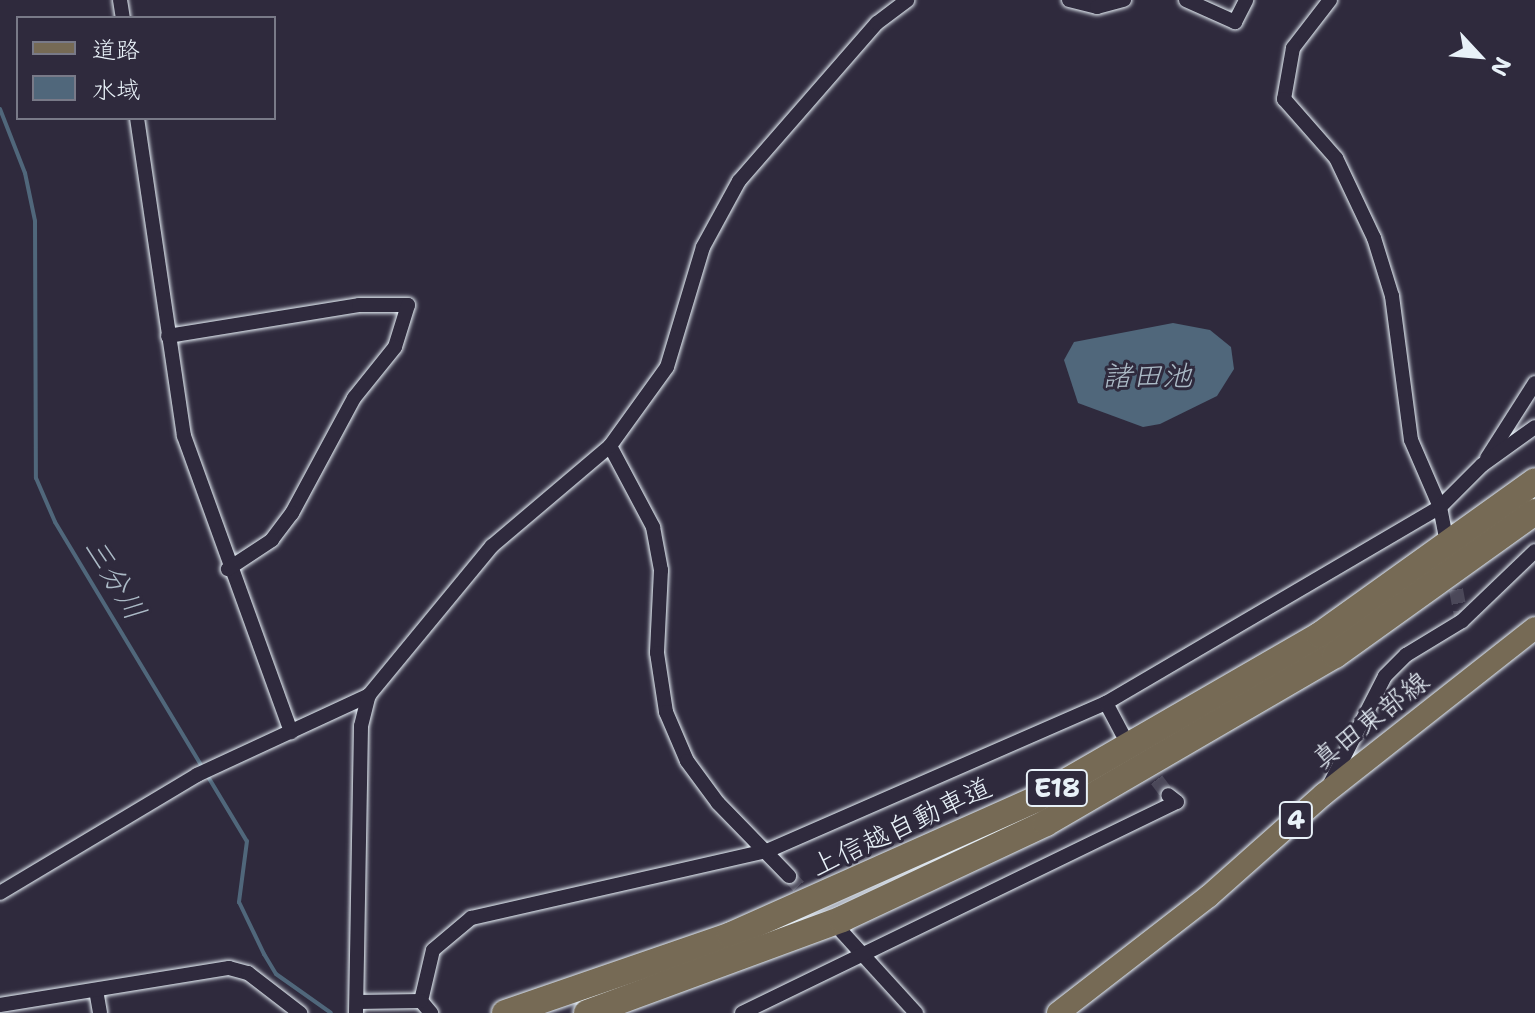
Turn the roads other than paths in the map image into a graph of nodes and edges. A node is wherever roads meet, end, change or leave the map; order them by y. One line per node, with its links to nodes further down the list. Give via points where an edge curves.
1 (907, 0): 11 (street, via 877,23 739,181 703,247 667,367)
2 (1069, 0): 3 (street, via 1097,7)
3 (1124, 0)
4 (1186, 0): 5 (street, via 1235,22)
5 (1246, 0)
6 (1330, 0): 14 (street, via 1293,48 1284,99 1336,158 1370,227 1392,296 1411,440)
7 (137, 120): 8 (street)
8 (168, 336): 18 (street, via 184,436); 18 (street, via 359,305 408,305 395,347 354,398 292,513 272,540)
9 (1535, 383): 12 (street)
10 (1535, 427): 12 (street)
11 (610, 446): 20 (street, via 492,546); 26 (street, via 653,527 661,570 657,653 666,712 695,772)
12 (1482, 465): 14 (street)
13 (1535, 481): 38 (highway, 上信越自動車道 / E18, via 1320,635 1049,792 815,901)
14 (1440, 507): 16 (street); 21 (street)
15 (1535, 512): 39 (highway, E18, via 1335,655 1046,823 842,919)
16 (1445, 533)
17 (1535, 551): 24 (street, via 1462,621 1406,655 1385,676)
18 (228, 569): 22 (street)
19 (1535, 628): 24 (main road, 真田東部線 / 4)
20 (369, 695): 22 (street); 34 (street, via 360,756)
21 (1106, 703): 23 (street); 26 (street)
22 (291, 732): 28 (street, via 197,775)
23 (1122, 733)
24 (1324, 794): 42 (main road, 真田東部線 / 4, via 1209,896)
25 (1168, 795): 30 (street, via 1177,802)
26 (767, 851): 27 (street); 32 (street, via 471,918 433,950)
27 (789, 876)
28 (0, 893)
29 (842, 932): 30 (street)
30 (863, 955): 40 (street); 41 (street)
31 (96, 990): 33 (street); 35 (street); 36 (street, via 229,968 248,973)
32 (421, 1001): 34 (street); 37 (street)
33 (0, 1005)
34 (356, 1007)
35 (100, 1013)
36 (300, 1013)
37 (431, 1013)
38 (505, 1013)
39 (587, 1013)
40 (742, 1013)
41 (916, 1013)
42 (1058, 1013)

